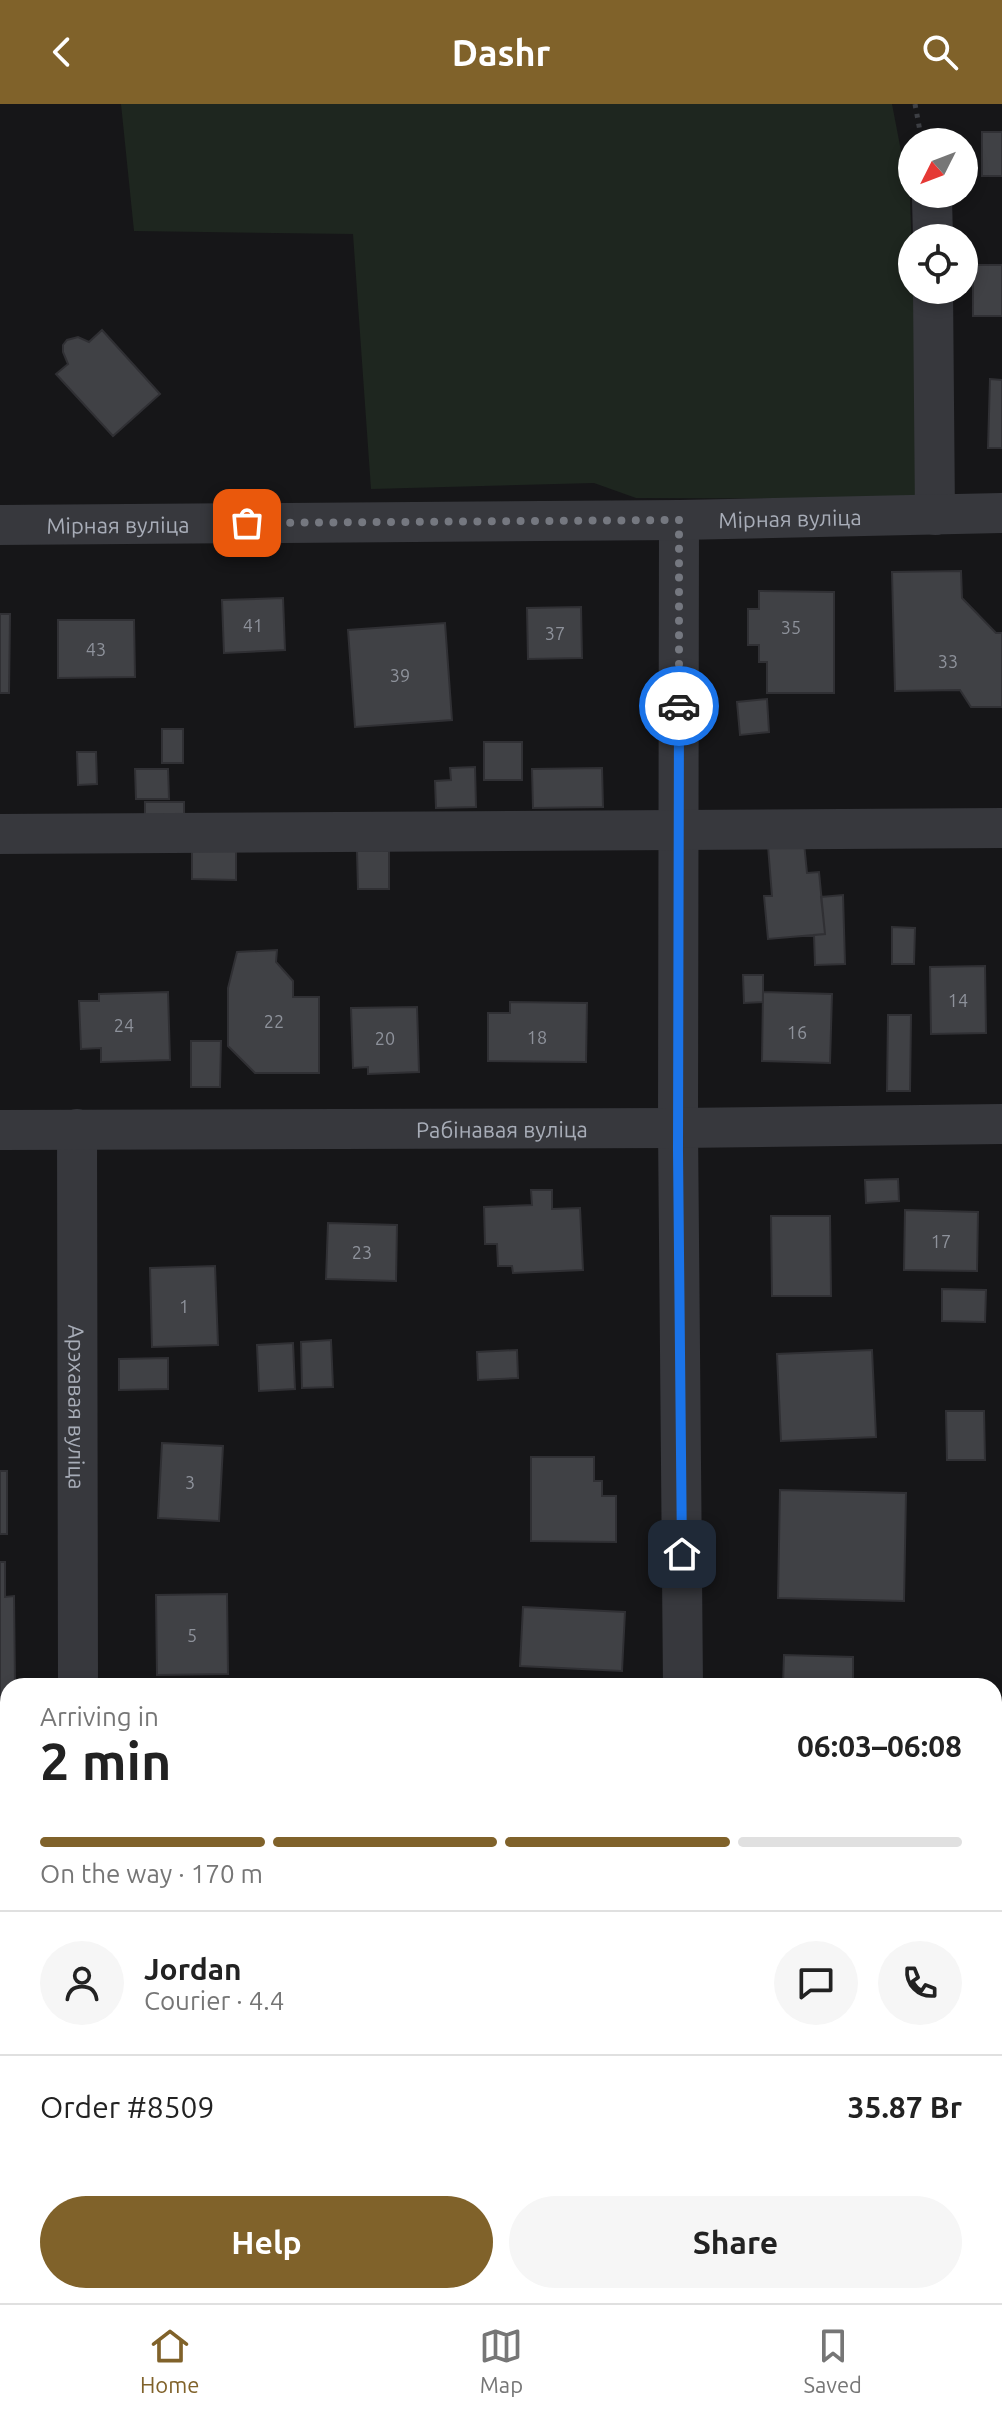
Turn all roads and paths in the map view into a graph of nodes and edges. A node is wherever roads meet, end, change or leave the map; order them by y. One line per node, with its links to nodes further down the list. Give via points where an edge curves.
1 (915, 104): 2 (path)
2 (919, 128)
3 (933, 304): 5 (street)
4 (1002, 513): 5 (street, Мірная вуліца)
5 (935, 515): 6 (street, Мірная вуліца)
6 (679, 520): 7 (street, Мірная вуліца); 9 (street)
7 (0, 525)
8 (1002, 828): 9 (street)
9 (678, 831): 10 (street); 12 (street)
10 (0, 834)
11 (1002, 1124): 12 (street, Рабінавая вуліца)
12 (678, 1128): 13 (street, Рабінавая вуліца); 16 (street)
13 (77, 1129): 14 (street, Рабінавая вуліца); 15 (street, Арэхавая вуліца)
14 (0, 1130)
15 (78, 1678)
16 (683, 1678)

